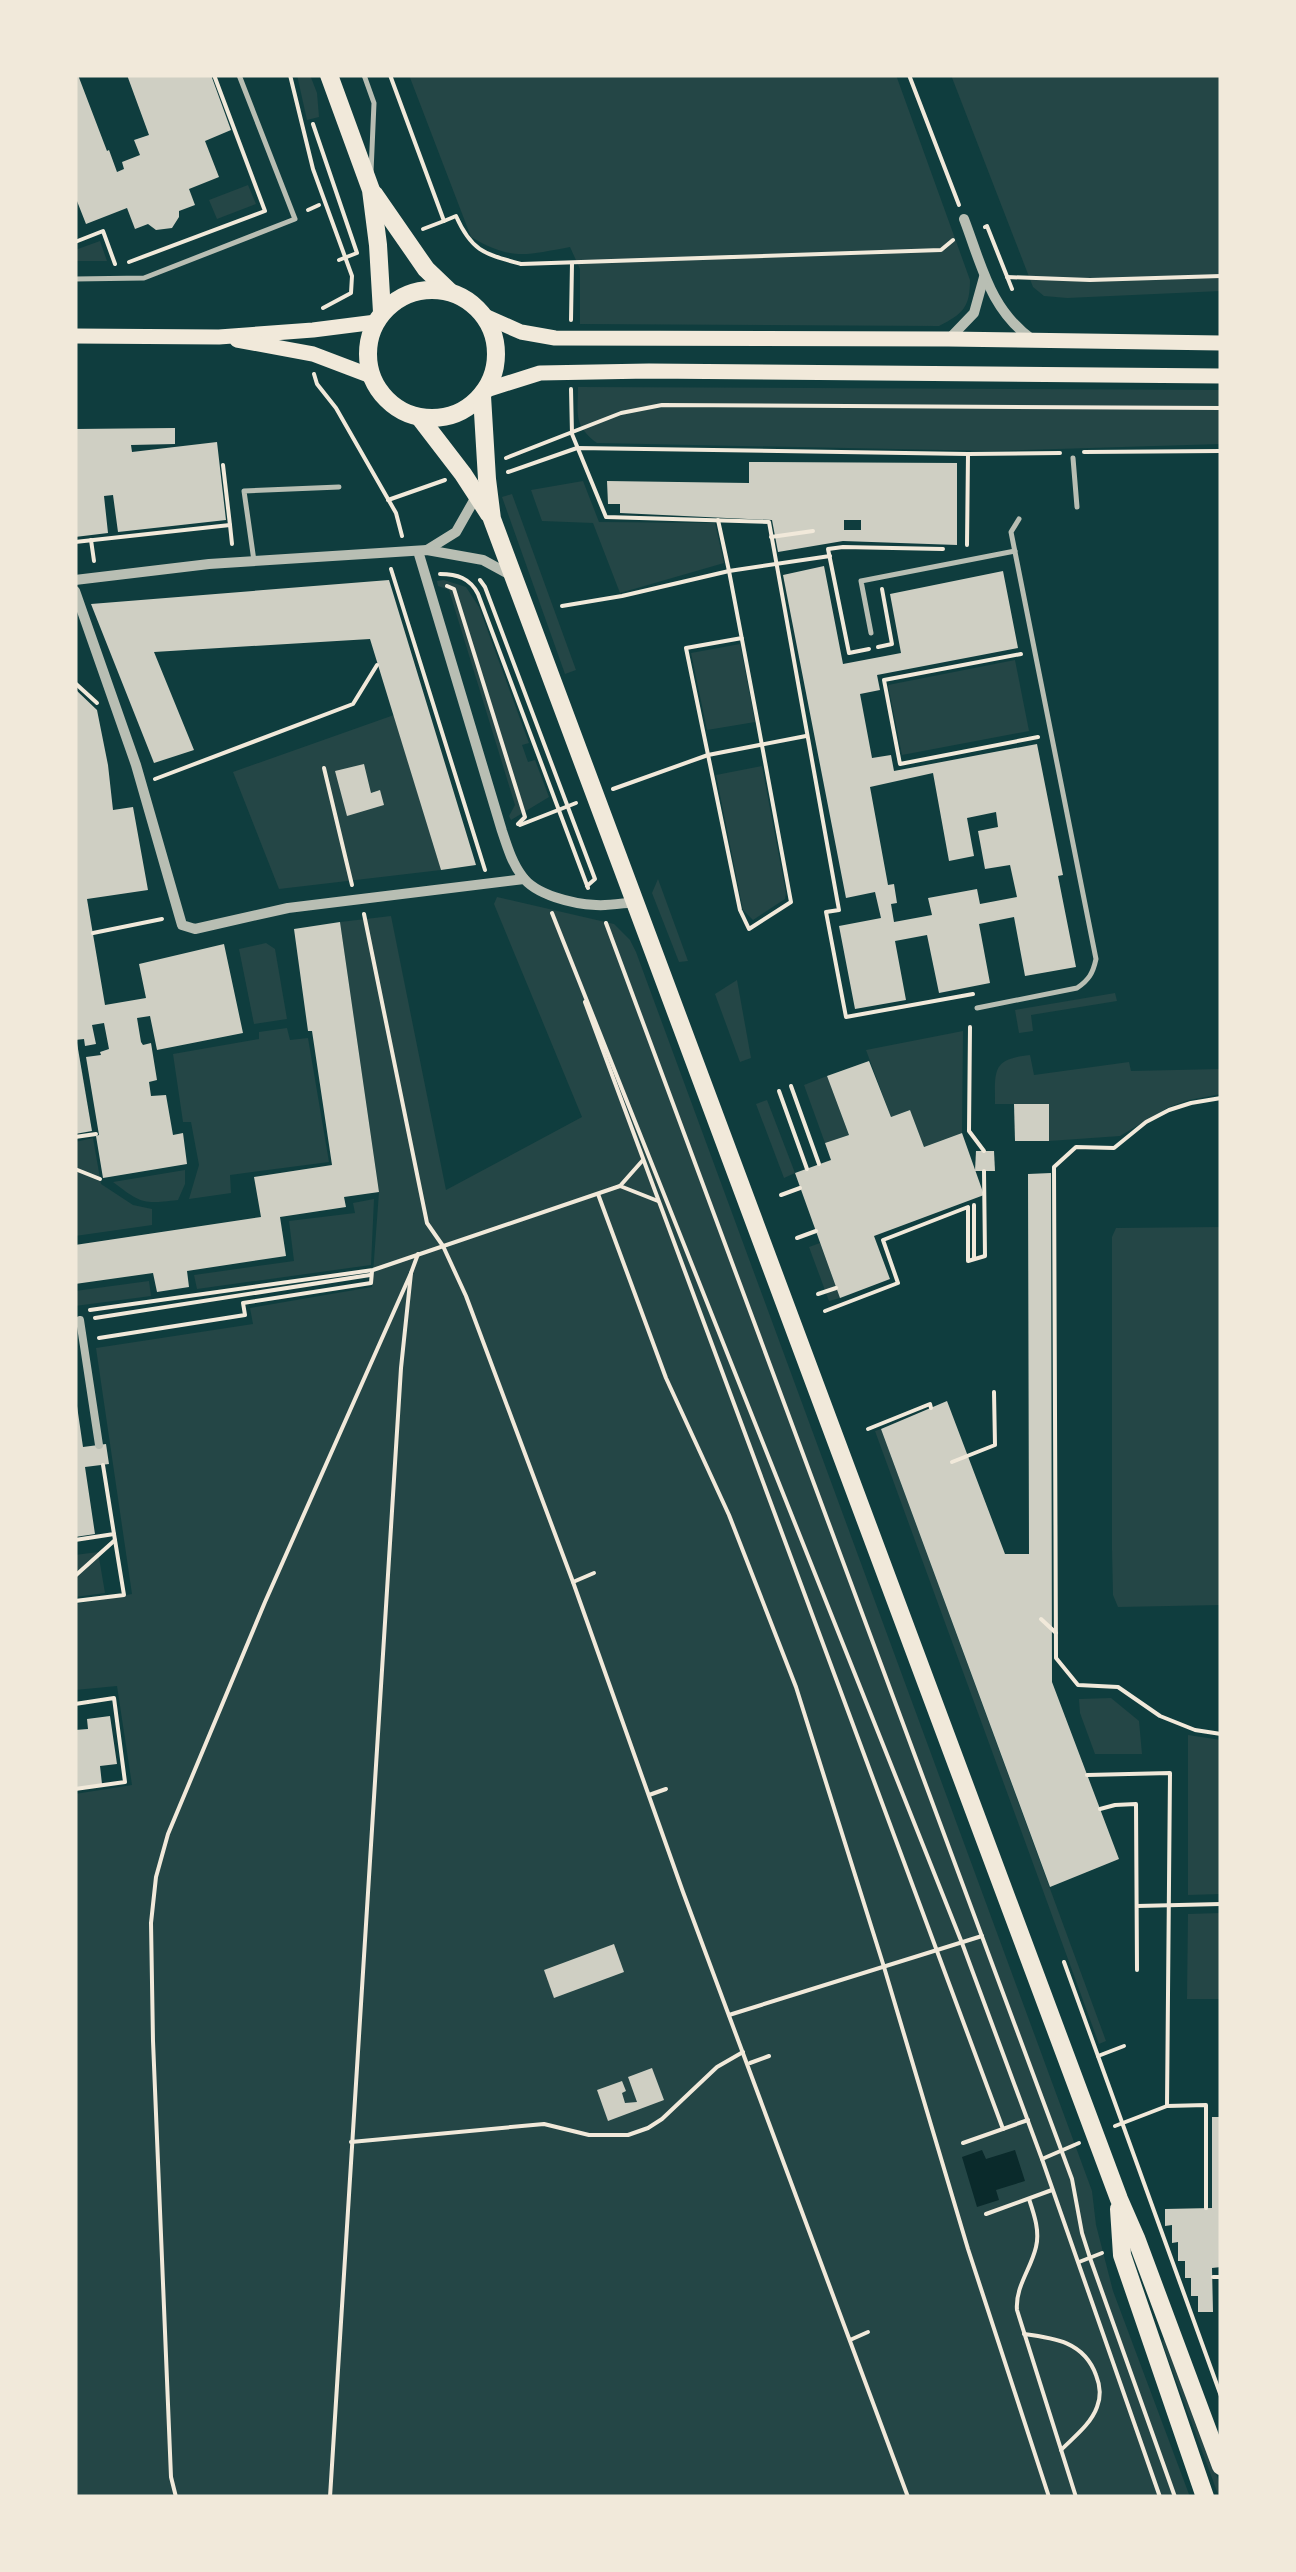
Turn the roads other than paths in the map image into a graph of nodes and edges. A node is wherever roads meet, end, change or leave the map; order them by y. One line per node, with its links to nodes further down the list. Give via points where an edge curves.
1 (239, 75): 7 (lane, via 294,219 144,278)
2 (329, 75): 4 (highway)
3 (364, 75): 4 (lane, via 374,103)
4 (370, 190): 8 (highway); 10 (highway)
5 (964, 219): 6 (street)
6 (984, 276): 13 (street, via 974,313); 14 (street, via 1010,322)
7 (75, 279)
8 (449, 291): 9 (highway); 10 (highway, via 408,294)
9 (485, 316): 13 (main road, via 555,338); 18 (highway, via 497,352)
10 (379, 317): 12 (main road, via 312,330); 16 (highway, via 368,345)
11 (75, 336): 12 (main road)
12 (219, 336): 16 (main road, via 313,354)
13 (949, 339): 14 (main road)
14 (1034, 341): 15 (main road)
15 (1221, 343)
16 (371, 376): 19 (highway, via 394,406)
17 (1221, 376): 18 (main road, via 540,373)
18 (484, 393): 19 (highway, via 454,415); 24 (highway)
19 (420, 418): 22 (highway)
20 (1074, 458): 23 (lane)
21 (340, 487): 28 (lane, via 244,491)
22 (476, 495): 24 (highway); 26 (street, via 456,532)
23 (1077, 507)
24 (492, 519): 29 (highway)
25 (1019, 519): 27 (lane, via 1011,532)
26 (422, 550): 28 (street); 29 (street, via 483,560); 33 (street, via 502,831)
27 (1015, 550): 32 (lane, via 861,581); 35 (lane, via 1096,959 1087,982 1077,988)
28 (254, 562): 30 (street)
29 (514, 577): 34 (highway)
30 (75, 580)
31 (75, 591): 33 (street, via 181,920 195,929 288,908)
32 (870, 633)
33 (524, 879): 34 (street, via 599,906)
34 (636, 902): 38 (highway)
35 (978, 1008)
36 (78, 1316): 37 (street)
37 (99, 1445)
38 (1118, 2199): 39 (highway); 40 (highway, via 1122,2255)
39 (1221, 2466)
40 (1205, 2497)

